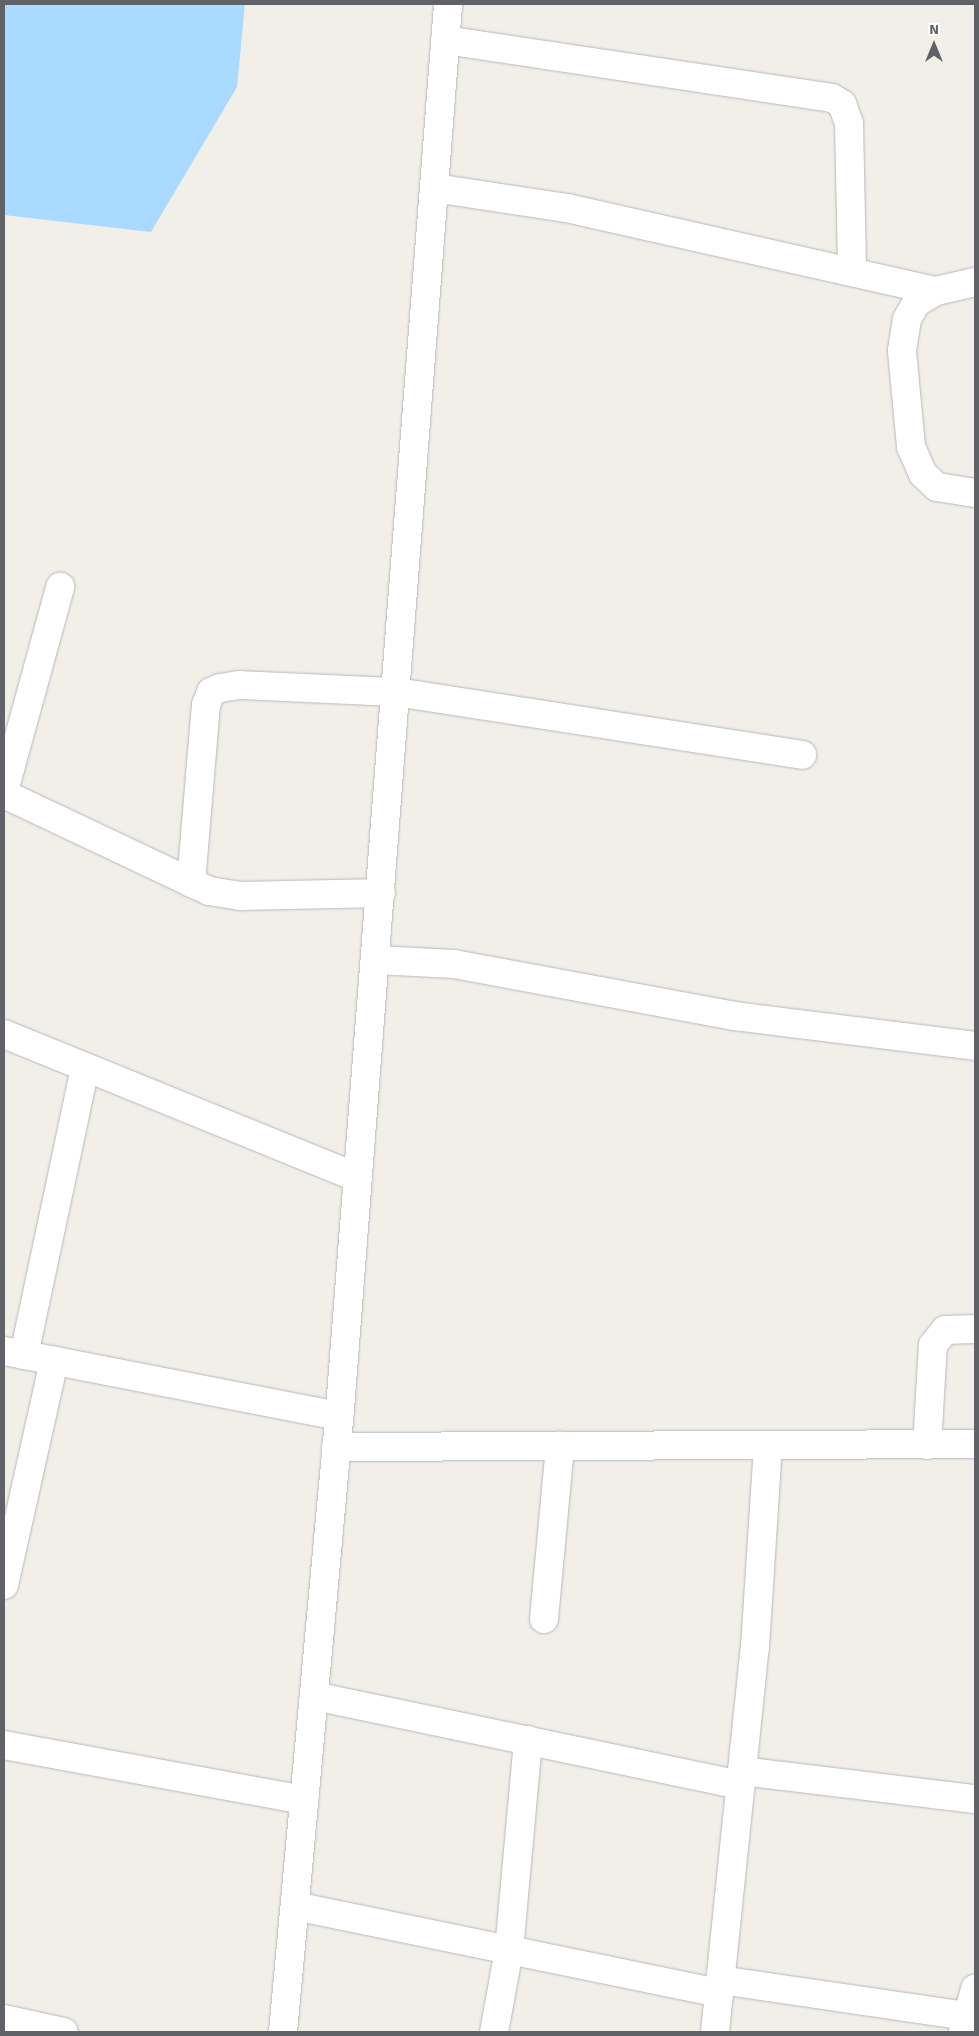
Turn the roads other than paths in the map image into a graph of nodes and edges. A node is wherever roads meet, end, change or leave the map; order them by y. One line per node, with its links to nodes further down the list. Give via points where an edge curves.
1 (448, 4): 2 (street)
2 (445, 40): 3 (street); 4 (street, via 832,98 842,104 848,124)
3 (434, 188): 4 (street, via 566,208); 9 (street)
4 (852, 271): 6 (street)
5 (975, 282): 6 (street)
6 (936, 291): 7 (street, via 916,303 907,319 902,351 911,447 923,474 938,487)
7 (975, 493)
8 (60, 587): 11 (street)
9 (396, 692): 10 (street); 12 (street, via 240,685 211,692 206,705); 13 (street)
10 (802, 755)
11 (4, 793): 12 (street)
12 (191, 882): 13 (street, via 209,891 242,896)
13 (381, 893): 14 (street)
14 (375, 960): 16 (street, via 454,964 735,1016); 18 (street)
15 (4, 1034): 17 (street)
16 (975, 1046)
17 (85, 1068): 18 (street); 20 (street)
18 (358, 1178): 22 (street)
19 (975, 1329): 24 (street, via 945,1330 933,1345)
20 (14, 1353): 21 (street)
21 (54, 1361): 22 (street); 28 (street)
22 (339, 1416): 27 (street)
23 (975, 1444): 24 (street)
24 (928, 1445): 26 (street)
25 (560, 1446): 26 (street); 27 (street); 29 (street)
26 (768, 1446): 33 (street)
27 (336, 1447): 30 (street)
28 (4, 1586)
29 (544, 1619)
30 (314, 1696): 31 (street); 35 (street)
31 (528, 1740): 33 (street); 37 (street)
32 (4, 1745): 35 (street)
33 (741, 1778): 34 (street); 38 (street)
34 (975, 1799)
35 (304, 1800): 36 (street)
36 (294, 1906): 37 (street); 43 (street)
37 (509, 1950): 38 (street); 44 (street)
38 (719, 1987): 41 (street); 45 (street)
39 (975, 1989): 41 (street)
40 (4, 2019): 42 (street)
41 (965, 2024)
42 (64, 2032)
43 (283, 2032)
44 (494, 2032)
45 (715, 2032)

